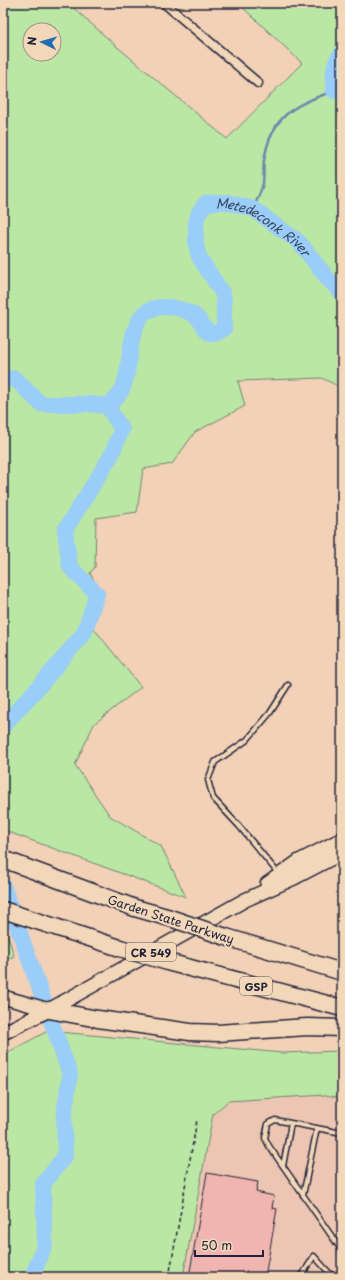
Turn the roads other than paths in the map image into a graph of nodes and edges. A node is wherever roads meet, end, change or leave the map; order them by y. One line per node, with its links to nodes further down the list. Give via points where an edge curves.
1 (164, 3): 2 (street)
2 (258, 83)
3 (288, 685): 7 (lane, via 270,713 247,740 215,762 208,780 213,798)
4 (342, 839): 7 (main road, CR 549, via 299,861)
5 (342, 853): 8 (main road, CR 549)
6 (3, 859): 10 (highway, Garden State Parkway, bridge, via 135,908)
7 (280, 875): 8 (main road, CR 549)
8 (245, 900): 13 (main road, CR 549)
9 (3, 910): 12 (highway, GSP, bridge, via 171,963)
10 (342, 972)
11 (3, 997): 13 (main road)
12 (342, 1008)
13 (56, 1009): 14 (highway, via 154,1028 211,1033 307,1027); 15 (main road, CR 549)
14 (342, 1028)
15 (3, 1033)
16 (291, 1123): 17 (lane); 19 (lane); 19 (lane, via 275,1120 268,1124 265,1138)
17 (317, 1128): 18 (lane); 20 (lane)
18 (342, 1133)
19 (283, 1166): 20 (lane)
20 (303, 1195): 21 (lane)
21 (342, 1251)
22 (299, 1277): 23 (lane, via 314,1256)
23 (333, 1277)

